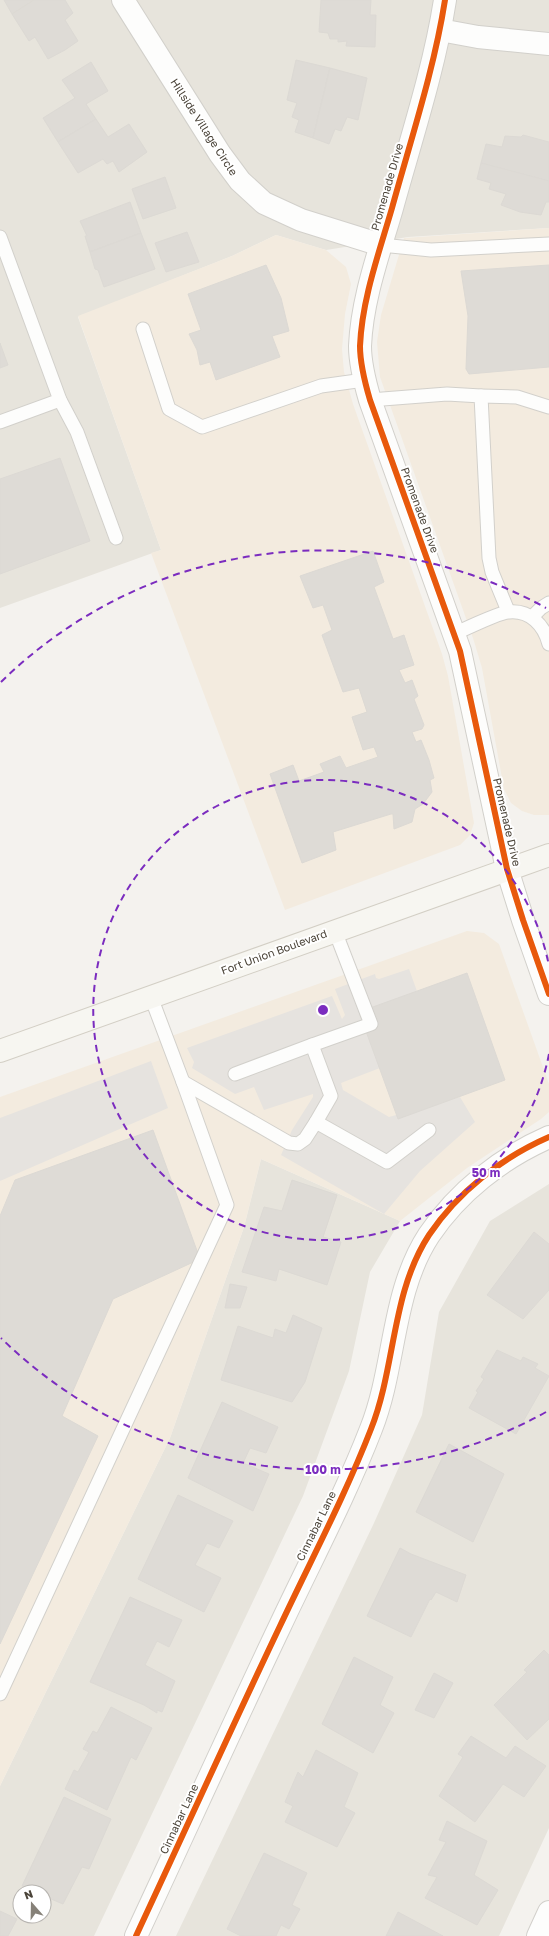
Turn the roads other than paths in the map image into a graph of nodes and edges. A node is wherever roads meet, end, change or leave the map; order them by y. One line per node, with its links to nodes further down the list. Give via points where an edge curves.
1 (123, 0): 7 (street, Hillside Village Circle, via 220,154 240,181 264,203 301,220)
2 (445, 0): 3 (street, Promenade Drive)
3 (440, 30): 4 (street, via 478,37); 7 (street, Promenade Drive)
4 (549, 44)
5 (0, 237): 11 (lane)
6 (549, 244): 7 (lane, via 431,250)
7 (381, 245): 9 (street, Promenade Drive, via 365,306 360,347)
8 (143, 329): 9 (lane, via 169,409 202,427 321,386)
9 (367, 390): 10 (lane); 18 (street, Promenade Drive)
10 (481, 396): 12 (lane, via 516,397); 16 (lane, via 489,558)
11 (60, 400): 13 (lane); 14 (lane, via 77,432)
12 (549, 407)
13 (0, 422)
14 (116, 538)
15 (549, 603): 17 (lane)
16 (508, 612): 17 (lane); 18 (lane)
17 (532, 617): 19 (lane, via 540,624)
18 (454, 634): 21 (street, Promenade Drive, via 460,651)
19 (549, 644)
20 (549, 855): 21 (main road, Fort Union Boulevard)
21 (507, 869): 22 (main road, Fort Union Boulevard); 23 (street, Promenade Drive)
22 (335, 931): 24 (main road, Fort Union Boulevard); 25 (lane, via 371,1024)
23 (549, 994)
24 (151, 996): 26 (main road, Fort Union Boulevard); 28 (lane)
25 (312, 1046): 27 (lane); 29 (lane, via 331,1096)
26 (0, 1051)
27 (235, 1074)
28 (183, 1082): 29 (lane, via 289,1143 298,1144 305,1139); 32 (lane, via 226,1205)
29 (316, 1122): 30 (lane, via 388,1162)
30 (429, 1130)
31 (549, 1137): 34 (street, Cinnabar Lane, via 497,1166 462,1193 428,1236 412,1266 373,1425 355,1469)
32 (0, 1694)
33 (549, 1912): 35 (street)
34 (136, 1936)
35 (538, 1936)

